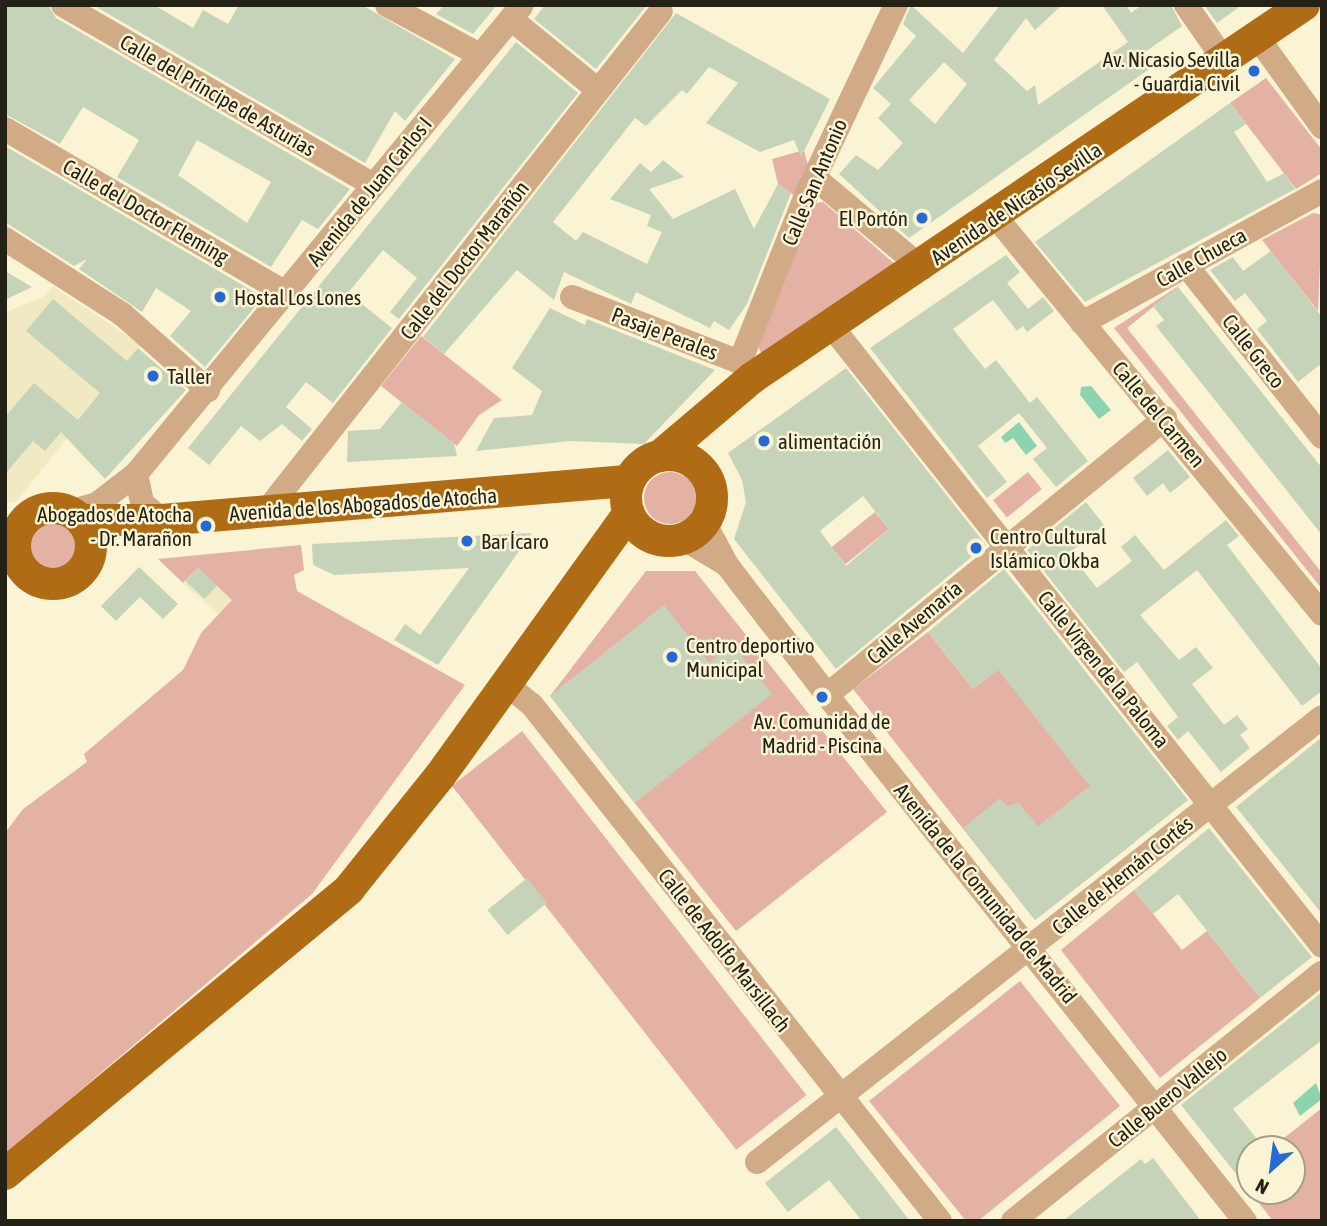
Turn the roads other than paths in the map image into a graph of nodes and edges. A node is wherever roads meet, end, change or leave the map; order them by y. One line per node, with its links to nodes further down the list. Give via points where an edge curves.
1 (63, 5): 15 (street, Calle del Príncipe de Asturias)
2 (387, 5): 9 (street)
3 (1186, 5): 10 (street)
4 (1304, 5): 8 (main road, Avenida de Nicasio Sevilla)
5 (889, 7): 14 (street, Calle San Antonio)
6 (517, 12): 9 (street, Avenida de Juan Carlos I); 11 (street)
7 (661, 12): 11 (street, Calle del Doctor Marañón)
8 (1258, 38): 10 (main road, Avenida de Nicasio Sevilla); 12 (street)
9 (480, 55): 15 (street, Avenida de Juan Carlos I)
10 (1225, 61): 17 (main road, Avenida de Nicasio Sevilla)
11 (598, 90): 33 (street, Calle del Doctor Marañón)
12 (1322, 127)
13 (5, 129): 21 (street, Calle del Doctor Fleming)
14 (815, 178): 20 (street); 25 (street, Calle San Antonio)
15 (373, 185): 21 (street, Avenida de Juan Carlos I)
16 (1321, 192): 19 (street, Calle Chueca)
17 (995, 216): 20 (main road, Avenida de Nicasio Sevilla); 23 (street, Calle del Carmen)
18 (5, 239): 26 (street, via 122,314)
19 (1186, 265): 23 (street, Calle Chueca); 29 (street, Calle Greco)
20 (922, 268): 24 (main road, Avenida de Nicasio Sevilla)
21 (286, 293): 26 (street, Avenida de Juan Carlos I)
22 (572, 297): 25 (street, Pasaje Perales)
23 (1082, 323): 28 (street, Calle del Carmen)
24 (832, 327): 25 (main road, Avenida de Nicasio Sevilla); 39 (street, Calle Virgen de la Paloma)
25 (746, 370): 27 (main road, Avenida de Nicasio Sevilla)
26 (208, 390): 32 (street, Avenida de Juan Carlos I)
27 (726, 399): 30 (main road, Avenida de Nicasio Sevilla); 31 (main road, Avenida de Nicasio Sevilla, via 706,442)
28 (1165, 418): 39 (street, Calle Avemaría); 41 (street, Calle del Carmen)
29 (1322, 437)
30 (660, 456): 31 (main road, via 684,457); 34 (main road, via 642,465)
31 (703, 471): 37 (main road, via 713,497)
32 (136, 474): 35 (street, Avenida de Juan Carlos I); 36 (street, via 142,503)
33 (268, 509): 34 (main road, Avenida de los Abogados de Atocha, via 564,489); 36 (main road, Avenida de los Abogados de Atocha)
34 (632, 509): 37 (main road, via 671,542); 42 (main road, via 607,550)
35 (75, 516): 36 (main road, Avenida de los Abogados de Atocha); 38 (main road, via 42,510); 40 (main road, via 90,538)
36 (162, 520): 40 (main road, Avenida de los Abogados de Atocha, via 121,536)
37 (694, 531): 43 (street, Avenida de la Comunidad de Madrid, via 727,565)
38 (12, 541): 40 (main road, via 34,580 55,584 76,576)
39 (1005, 546): 43 (street, Calle Avemaría); 45 (street, Calle Virgen de la Paloma)
40 (89, 558)
41 (1322, 614)
42 (506, 684): 49 (street, Calle de Adolfo Marsillach, via 532,705); 52 (main road, via 440,776 349,889)
43 (827, 695): 47 (street, Avenida de la Comunidad de Madrid)
44 (1322, 717): 45 (street, Calle de Hernán Cortés)
45 (1211, 803): 46 (street, Calle Virgen de la Paloma); 47 (street, Calle de Hernán Cortés)
46 (1322, 946)
47 (1030, 948): 49 (street, Calle de Hernán Cortés); 50 (street, Avenida de la Comunidad de Madrid)
48 (1322, 973): 50 (street, Calle Buero Vallejo)
49 (839, 1095): 51 (street, Calle de Hernán Cortés); 53 (street, Calle de Adolfo Marsillach)
50 (1155, 1107): 54 (street, Calle Buero Vallejo); 55 (street, Avenida de la Comunidad de Madrid)
51 (757, 1162)
52 (5, 1174)
53 (940, 1221)
54 (1013, 1221)
55 (1245, 1221)

